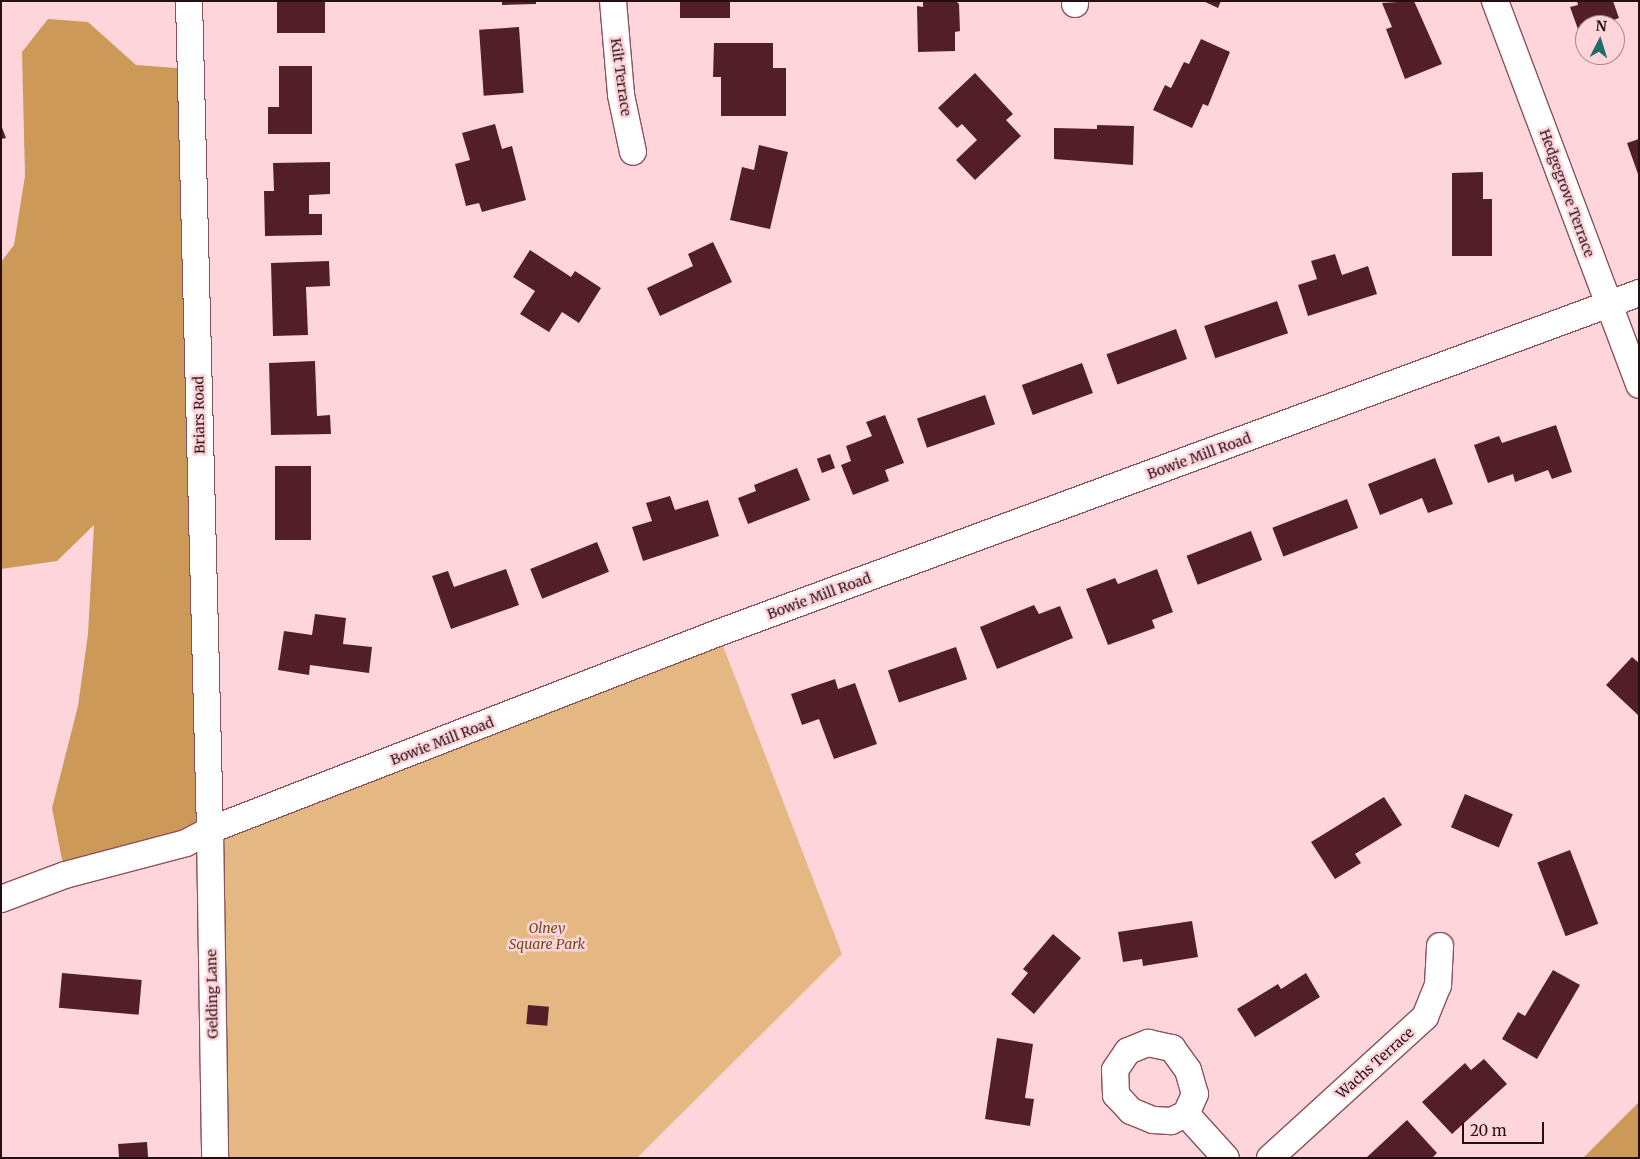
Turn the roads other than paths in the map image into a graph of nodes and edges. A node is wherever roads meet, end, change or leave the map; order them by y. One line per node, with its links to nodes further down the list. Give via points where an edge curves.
1 (188, 1): 8 (street, Briars Road)
2 (613, 1): 4 (street, Kilt Terrace, via 621,95)
3 (1495, 1): 6 (street, Hedgegrove Terrace)
4 (633, 152)
5 (1639, 293): 6 (street, Bowie Mill Road)
6 (1609, 306): 7 (street, Hedgegrove Terrace); 8 (street, Bowie Mill Road, via 718,633)
7 (1639, 385)
8 (210, 830): 9 (street, Bowie Mill Road, via 186,843 65,875); 12 (street, Gelding Lane)
9 (1, 898)
10 (1440, 946): 14 (street, Wachs Terrace, via 1438,985 1426,1017)
11 (1186, 1114): 13 (street)
12 (215, 1158)
13 (1226, 1158)
14 (1270, 1158)

